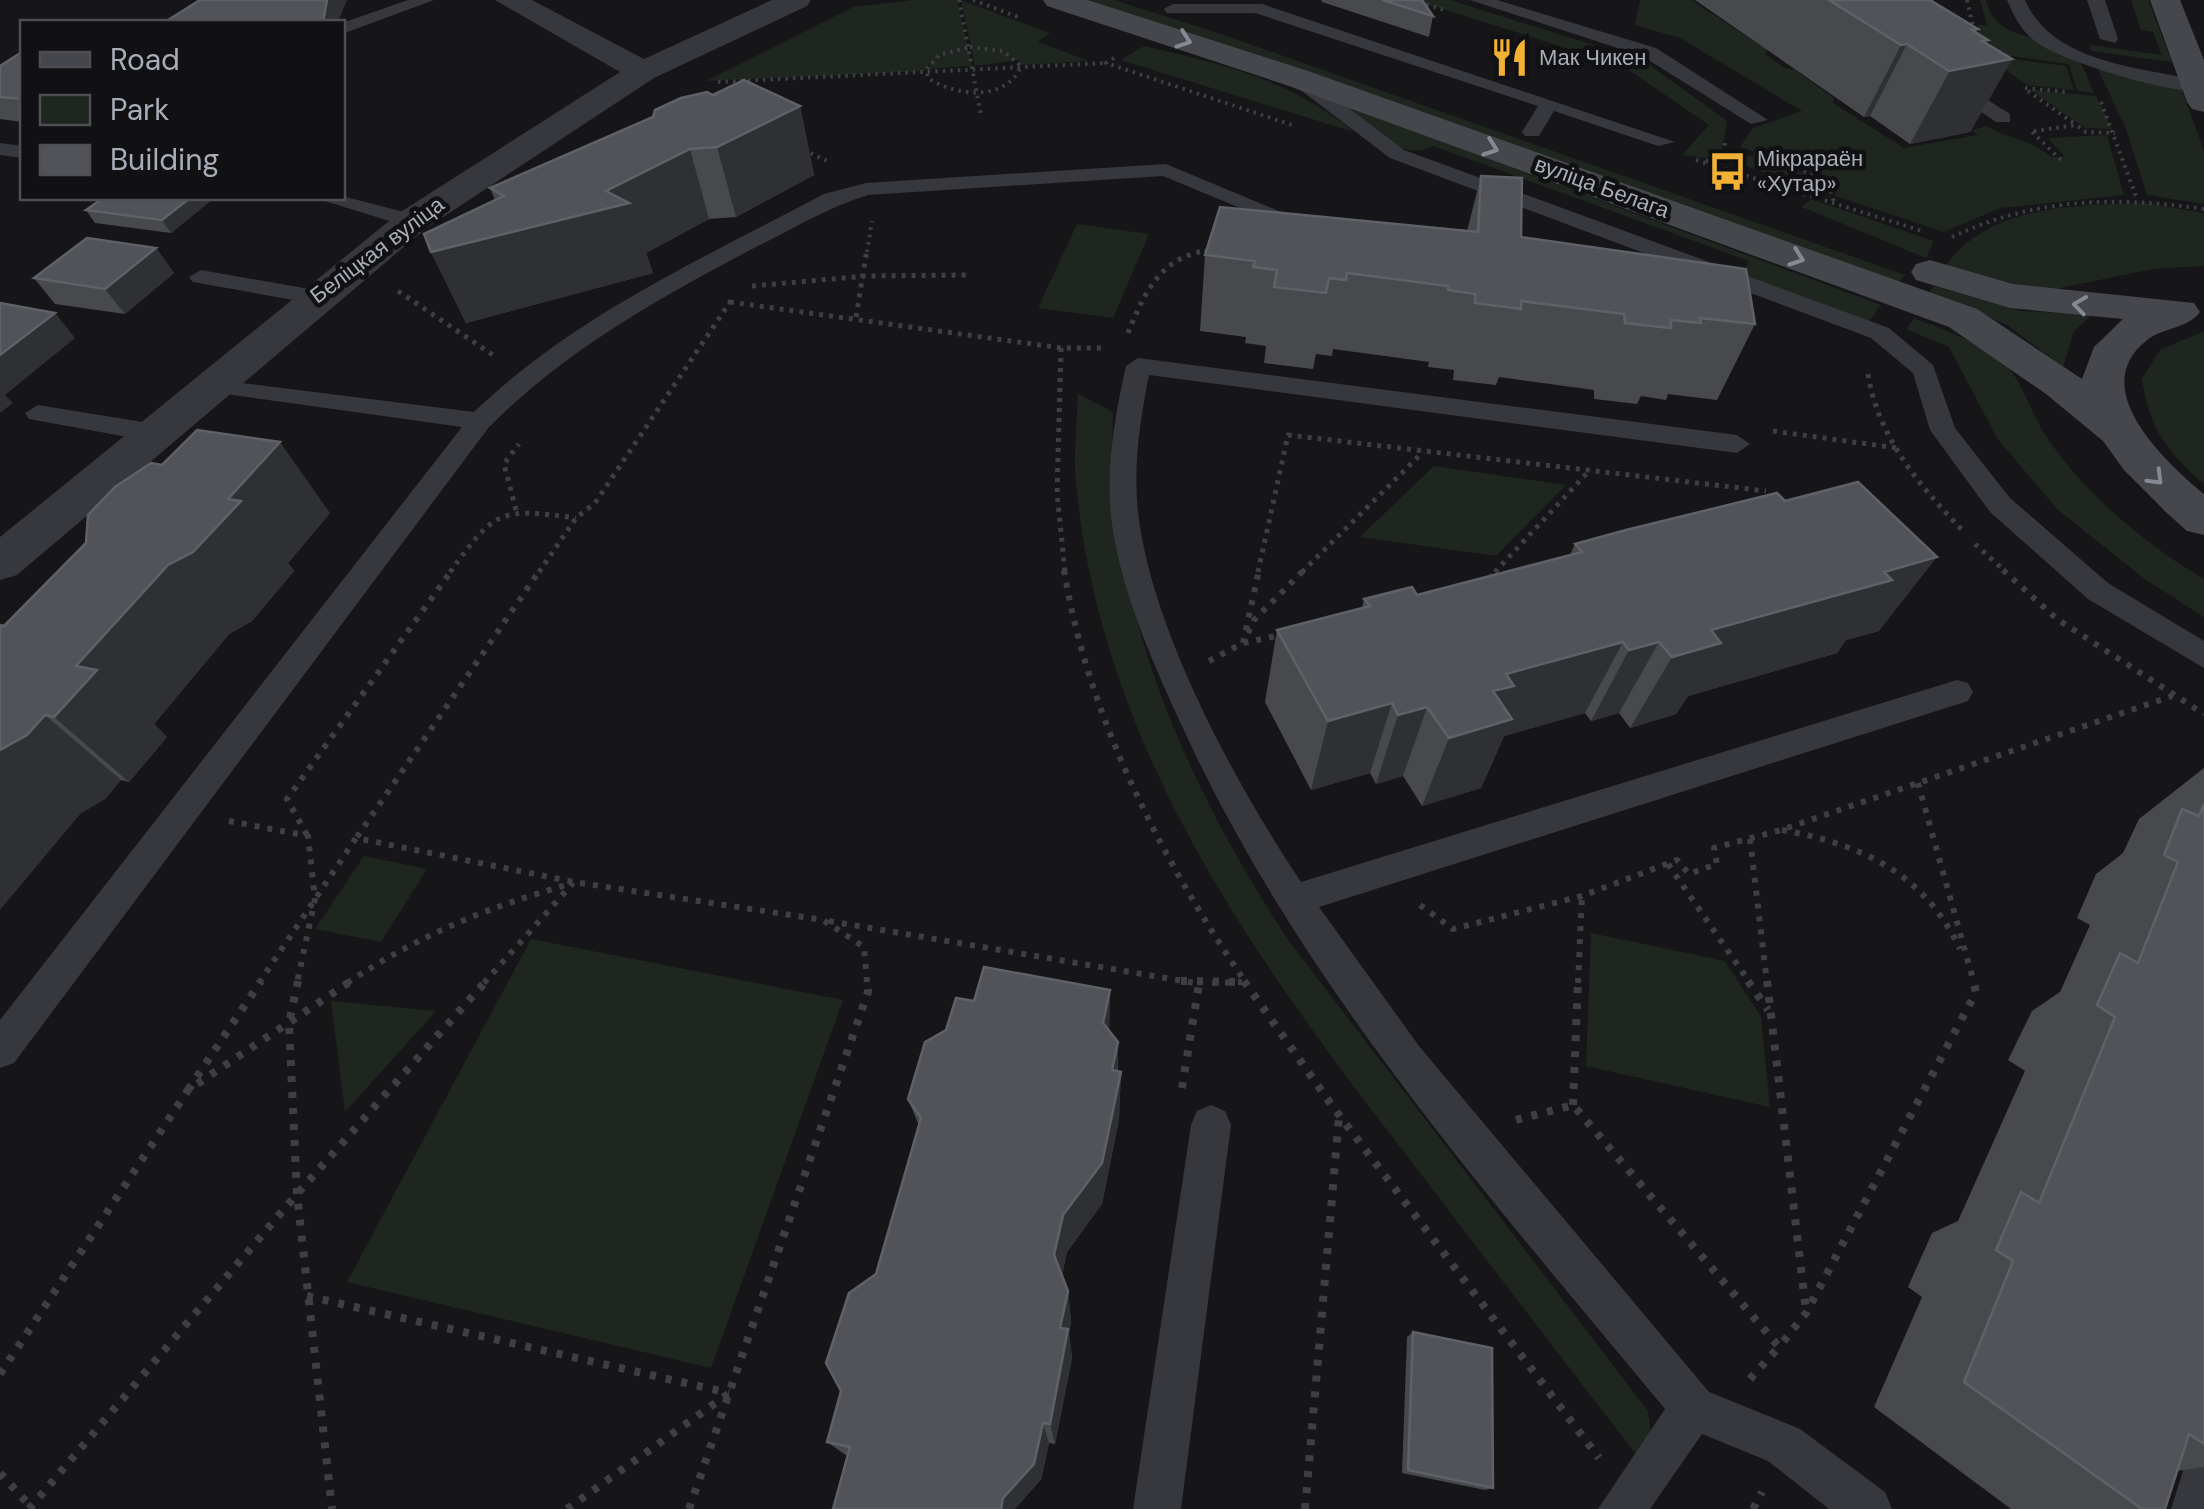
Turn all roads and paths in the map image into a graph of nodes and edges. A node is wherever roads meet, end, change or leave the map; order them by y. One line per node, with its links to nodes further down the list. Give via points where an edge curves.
1 (425, 0): 12 (lane)
2 (510, 0): 21 (street)
3 (796, 0): 21 (street, Беліцкая вуліца)
4 (959, 0): 15 (path)
5 (1058, 0): 23 (street, вуліца Белага, one-way to 23)
6 (1479, 0): 31 (lane, via 1649,52)
7 (1967, 0): 14 (path)
8 (2016, 0): 27 (lane, via 2024,27 2056,49)
9 (2096, 0): 13 (lane)
10 (2164, 0): 27 (street)
11 (1158, 4): 29 (street, вуліца Белага)
12 (345, 28)
13 (2108, 39)
14 (1977, 46)
15 (970, 48): 19 (path, via 1003,51); 20 (path); 22 (path, via 939,55)
16 (1124, 52): 17 (path)
17 (1106, 62): 19 (path); 34 (path)
18 (1924, 64): 30 (lane)
19 (1021, 66): 20 (path); 26 (path, via 1014,81)
20 (974, 69): 22 (path); 26 (path)
21 (643, 71): 43 (street, Беліцкая вуліца)
22 (926, 72): 25 (path); 26 (path, via 942,88)
23 (1297, 78): 60 (lane, via 1397,154); 68 (street, вуліца Белага, one-way to 68, via 1963,318 2040,366)
24 (2011, 80): 32 (path)
25 (716, 82)
26 (978, 92): 28 (path)
27 (2200, 94)
28 (981, 115)
29 (1540, 118): 35 (lane); 47 (street, вуліца Белага)
30 (2004, 118)
31 (1758, 120)
32 (2076, 124)
33 (2031, 131): 38 (path)
34 (1312, 132)
35 (1666, 142)
36 (1724, 144): 40 (path, via 1827,179)
37 (1699, 161): 40 (path)
38 (2062, 162)
39 (334, 200): 43 (lane)
40 (1834, 202): 45 (path)
41 (2204, 208): 45 (path, via 2137,199 2051,204 2013,210)
42 (872, 218): 48 (path)
43 (412, 220): 54 (street, Беліцкая вуліца)
44 (1299, 224): 67 (lane, via 1166,170 849,193 593,329 510,388)
45 (1947, 240): 47 (path)
46 (1214, 250): 63 (path, via 1195,250 1150,280)
47 (1924, 270): 58 (street, вуліца Белага, one-way to 47, via 2010,296)
48 (866, 276): 49 (path); 52 (path); 59 (path)
49 (967, 276)
50 (201, 278): 54 (lane)
51 (414, 280): 53 (path)
52 (752, 286)
53 (398, 291): 55 (path); 64 (path)
54 (315, 297): 65 (street, Беліцкая вуліца)
55 (385, 302)
56 (714, 302): 57 (path)
57 (730, 302): 59 (path); 76 (path, via 595,503)
58 (2194, 308): 68 (street, via 2132,332 2110,357 2103,389)
59 (856, 318): 61 (path)
60 (1880, 333): 82 (lane, via 1924,370 1942,430 2000,506 2098,592); 85 (path, via 1866,351 1869,395 1912,471 2007,576 2057,619)
61 (1061, 348): 62 (path); 100 (path, via 1054,481 1066,582 1086,654 1143,808)
62 (1107, 348)
63 (1122, 348)
64 (507, 365)
65 (211, 384): 67 (lane); 69 (street, Беліцкая вуліца)
66 (38, 413): 69 (lane)
67 (480, 421): 88 (lane)
68 (2117, 430): 77 (street, one-way to 77, via 2143,464)
69 (155, 433): 78 (street, Беліцкая вуліца)
70 (528, 433): 75 (path, via 504,464)
71 (1737, 444): 98 (lane, via 1138,366 1123,443 1126,531 1204,749)
72 (1424, 451): 73 (path); 81 (path, via 1254,620); 81 (path, via 1288,435)
73 (1588, 472): 74 (path); 79 (path)
74 (1766, 492)
75 (516, 510): 76 (path); 90 (path, via 484,527 287,799)
76 (576, 518): 91 (path)
77 (2204, 518)
78 (0, 563)
79 (1481, 588)
80 (1298, 630): 81 (path)
81 (1243, 643): 83 (path)
82 (2204, 656)
83 (1202, 665)
84 (1957, 692): 98 (lane)
85 (2172, 696): 86 (path); 87 (path)
86 (2204, 714)
87 (1918, 783): 89 (path); 101 (path)
88 (183, 812): 90 (path); 104 (lane)
89 (1780, 830): 92 (path); 101 (path, via 1825,836 1873,854 1922,887 1950,922)
90 (308, 836): 97 (path)
91 (356, 838): 94 (path); 97 (path)
92 (1750, 839): 93 (path, via 1714,848 1718,864 1690,874 1677,860); 102 (path)
93 (1668, 864): 96 (path); 102 (path)
94 (574, 882): 99 (path); 103 (path, via 491,906 406,944); 110 (path)
95 (1409, 896): 96 (path, via 1453,929)
96 (1582, 896): 106 (path)
97 (315, 899): 103 (path); 105 (path)
98 (1292, 900): 115 (lane, via 1359,996)
99 (823, 920): 100 (path, via 1199,984); 114 (path, via 864,947 868,992)
100 (1242, 982): 107 (path)
101 (1976, 992): 112 (path)
102 (1768, 1011): 112 (path)
103 (289, 1024): 105 (path); 110 (path)
104 (0, 1050)
105 (188, 1090): 113 (path)
106 (1573, 1106): 109 (path); 112 (path, via 1778,1348)
107 (1340, 1116): 118 (path); 124 (path)
108 (1211, 1125): 123 (lane)
109 (1500, 1125)
110 (297, 1194): 111 (path); 119 (path)
111 (307, 1296): 114 (path); 120 (path)
112 (1806, 1313)
113 (0, 1374)
114 (729, 1394): 121 (path); 122 (path)
115 (1693, 1408): 118 (lane); 125 (lane, via 1784,1446)
116 (0, 1473): 119 (path)
117 (2204, 1476): 126 (lane)
118 (1626, 1504)
119 (31, 1508)
120 (332, 1509)
121 (566, 1509)
122 (689, 1509)
123 (1157, 1509)
124 (1306, 1509)
125 (1868, 1509)
126 (2195, 1509)

